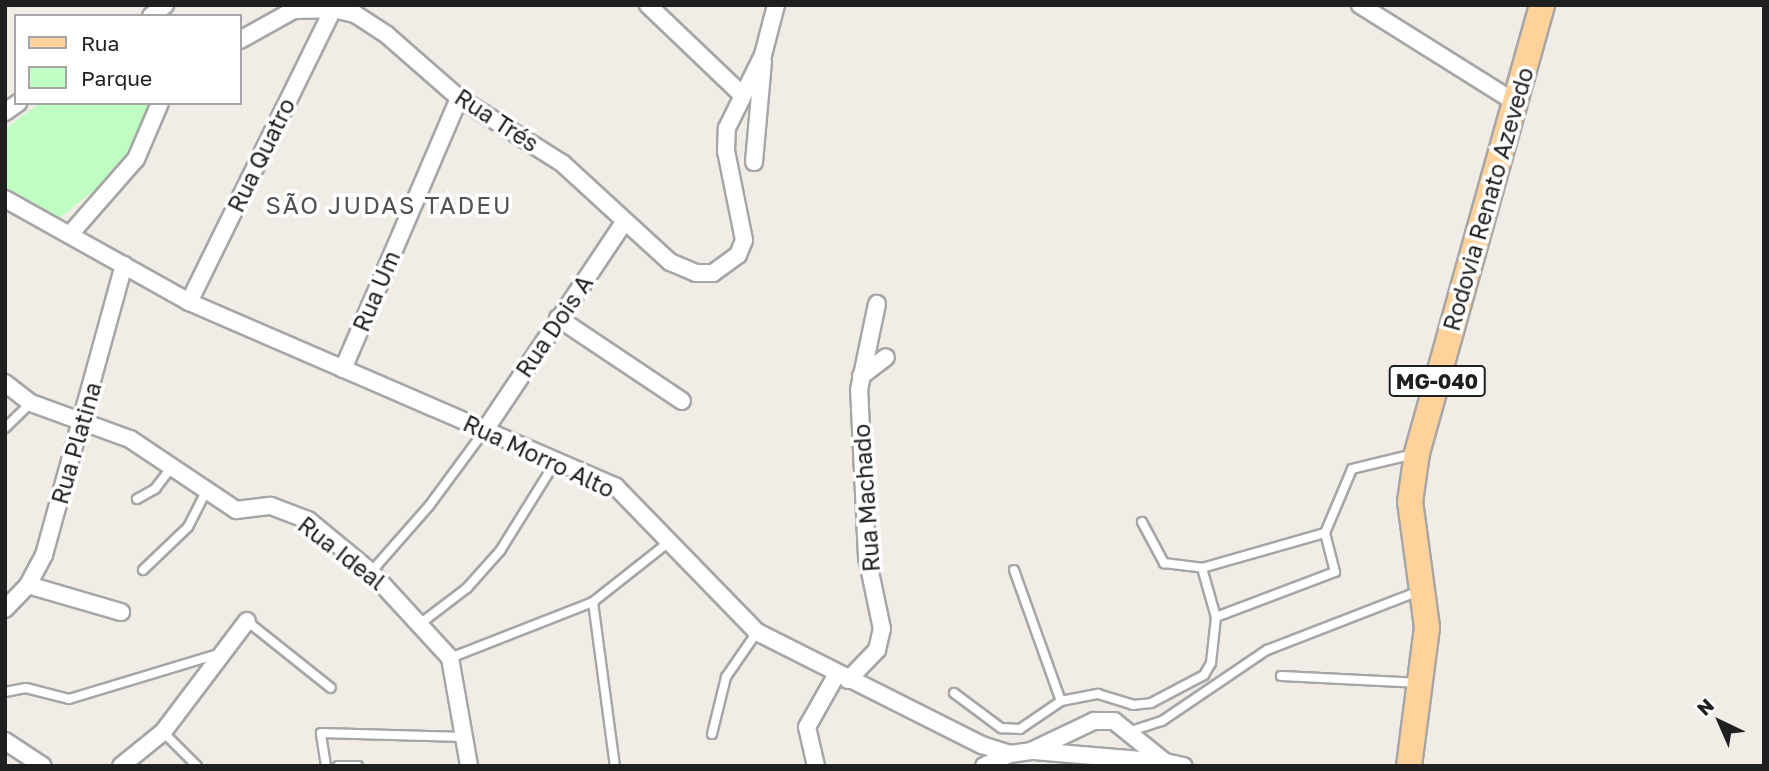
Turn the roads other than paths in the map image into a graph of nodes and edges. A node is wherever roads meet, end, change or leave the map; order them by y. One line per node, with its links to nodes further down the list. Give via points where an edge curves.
1 (648, 5): 8 (street)
2 (776, 5): 7 (street)
3 (1360, 5): 10 (street)
4 (1542, 5): 10 (main road, Rodovia Renato Azevedo / MG-040)
5 (332, 9): 6 (street, Rua Trés, via 294,10); 9 (street, Rua Trés, via 355,14 387,35); 17 (street, Rua Quatro)
6 (242, 39)
7 (763, 55): 8 (street); 12 (street)
8 (741, 94): 14 (street, Rua Trés, via 727,128 726,151 744,240 738,255 713,274 681,269)
9 (460, 98): 14 (street, Rua Trés, via 562,163); 21 (street, Rua Um)
10 (1516, 103): 29 (main road, Rodovia Renato Azevedo / MG-040)
11 (159, 105): 15 (street, via 136,159)
12 (754, 162)
13 (5, 199): 15 (street, Rua Morro Alto)
14 (624, 222): 19 (street, Rua Dois A)
15 (72, 232): 16 (street, Rua Morro Alto)
16 (124, 265): 17 (street, Rua Morro Alto); 26 (street, Rua Platina)
17 (189, 302): 21 (street, Rua Morro Alto)
18 (877, 304): 22 (street, Rua Machado)
19 (558, 318): 24 (street); 28 (street, Rua Dois A)
20 (886, 357): 22 (street)
21 (343, 369): 28 (street, Rua Morro Alto)
22 (861, 376): 53 (street, Rua Machado, via 867,557 882,629 877,650)
23 (5, 383): 25 (street, Rua Ideal)
24 (682, 401)
25 (31, 403): 26 (street, Rua Ideal); 27 (lane)
26 (83, 419): 31 (street, Rua Ideal, via 130,439); 41 (street, Rua Platina, via 44,555)
27 (5, 429)
28 (485, 430): 30 (street, Rua Morro Alto); 40 (lane, via 429,506)
29 (1416, 453): 35 (lane, via 1352,469); 42 (main road, Rodovia Renato Azevedo / MG-040, via 1410,502)
30 (556, 461): 36 (street, Rua Morro Alto, via 616,487); 48 (lane, via 500,551 467,588)
31 (170, 468): 32 (street, Rua Ideal); 33 (lane, via 155,489)
32 (205, 494): 39 (lane, via 188,527); 40 (street, Rua Ideal, via 236,510 271,506 308,520)
33 (137, 499)
34 (1142, 522): 37 (lane, via 1164,563)
35 (1325, 533): 37 (lane); 46 (lane, via 1335,572)
36 (669, 542): 43 (lane); 49 (street, Rua Morro Alto)
37 (1202, 568): 46 (lane)
38 (1014, 569): 58 (lane)
39 (143, 570)
40 (372, 572): 48 (street, Rua Ideal)
41 (28, 585): 44 (street, Rua Platina); 45 (street)
42 (1422, 590): 54 (main road, Rodovia Renato Azevedo / MG-040, via 1427,627); 59 (lane, via 1267,650 1162,721)
43 (593, 603): 51 (lane); 74 (lane)
44 (5, 610)
45 (121, 612)
46 (1216, 617): 58 (lane, via 1211,663 1204,675 1151,703 1133,705 1098,694)
47 (247, 621): 50 (street); 55 (lane)
48 (421, 623): 51 (street, Rua Ideal)
49 (757, 632): 53 (street, Rua Morro Alto); 61 (lane, via 726,677)
50 (222, 653): 56 (lane, via 69,699 26,688); 60 (street)
51 (450, 658): 62 (street, Rua Ideal)
52 (1281, 676): 54 (lane)
53 (842, 677): 65 (street, Rua Morro Alto); 75 (street, Rua Machado, via 807,727)
54 (1420, 683): 78 (main road, Rodovia Renato Azevedo / MG-040)
55 (331, 688)
56 (5, 692)
57 (954, 693): 58 (lane, via 1001,728 1020,729)
58 (1061, 701)
59 (1131, 731): 64 (street, Rua Morro Alto, via 1114,721 1094,721); 66 (street, Rua Morro Alto)
60 (163, 732): 68 (street); 69 (lane)
61 (712, 734)
62 (465, 737): 70 (lane, via 321,733); 73 (street, Rua Ideal)
63 (5, 741): 67 (street)
64 (1031, 751): 65 (street, Rua Morro Alto); 66 (street)
65 (1010, 754): 76 (street)
66 (1165, 762): 77 (street)
67 (43, 766)
68 (121, 766)
69 (197, 766)
70 (326, 766)
71 (338, 766): 72 (lane)
72 (358, 766)
73 (468, 766)
74 (615, 766)
75 (816, 766)
76 (984, 766)
77 (1184, 766)
78 (1409, 766)

